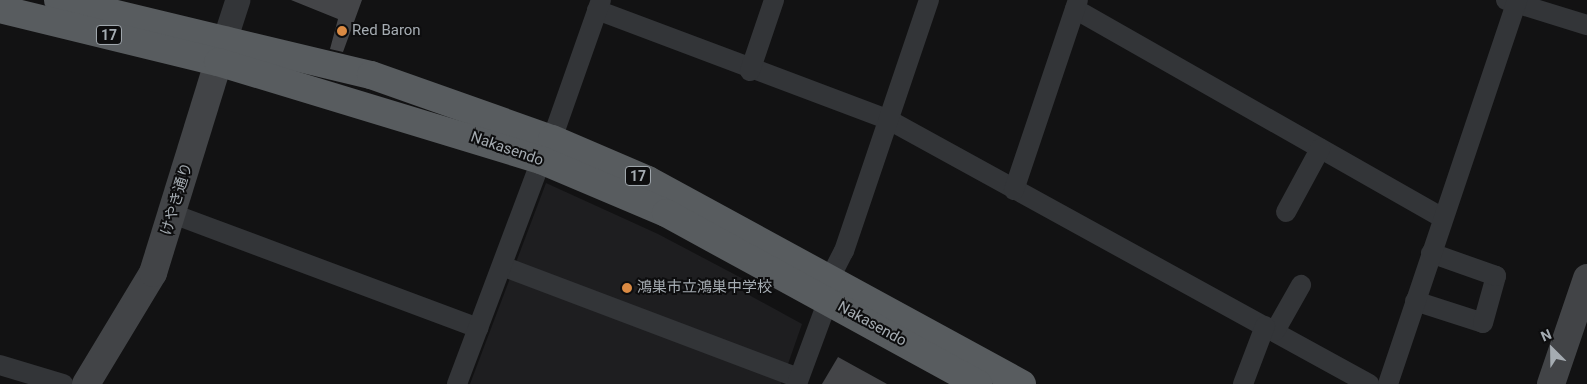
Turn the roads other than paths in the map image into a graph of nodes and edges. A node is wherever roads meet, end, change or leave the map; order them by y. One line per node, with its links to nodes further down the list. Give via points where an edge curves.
1 (58, 0): 10 (highway, Nakasendo / 17)
2 (237, 0): 10 (street, けやき通り)
3 (774, 0): 11 (street)
4 (929, 0): 12 (street)
5 (1513, 1): 9 (street); 18 (street)
6 (599, 5): 11 (street); 14 (street)
7 (1077, 5): 13 (street); 15 (street)
8 (0, 9): 10 (highway, Nakasendo / 17)
9 (1587, 25)
10 (222, 50): 14 (highway, Nakasendo / 17, via 371,75); 17 (main road, けやき通り)
11 (750, 71): 12 (street)
12 (889, 120): 15 (street); 23 (street)
13 (1320, 148): 16 (street); 18 (street)
14 (547, 150): 20 (street); 23 (highway, Nakasendo / 17, via 666,214)
15 (1014, 190): 27 (street)
16 (1286, 212)
17 (173, 214): 26 (street); 31 (main road, けやき通り, via 153,273)
18 (1443, 218): 19 (street)
19 (1431, 253): 24 (street); 24 (street, via 1496,276 1483,323)
20 (502, 266): 26 (street); 29 (street)
21 (1587, 278): 25 (main road)
22 (1301, 285): 27 (street)
23 (829, 289): 29 (street); 33 (highway, Nakasendo / 17); 34 (highway, Nakasendo / 17)
24 (1415, 301): 37 (street)
25 (1580, 320): 38 (main road)
26 (478, 328): 32 (street)
27 (1270, 329): 35 (street); 36 (street)
28 (0, 365): 30 (street)
29 (798, 381)
30 (63, 384)
31 (86, 384)
32 (457, 384)
33 (978, 384)
34 (1022, 384)
35 (1243, 384)
36 (1369, 384)
37 (1388, 384)
38 (1551, 384)

